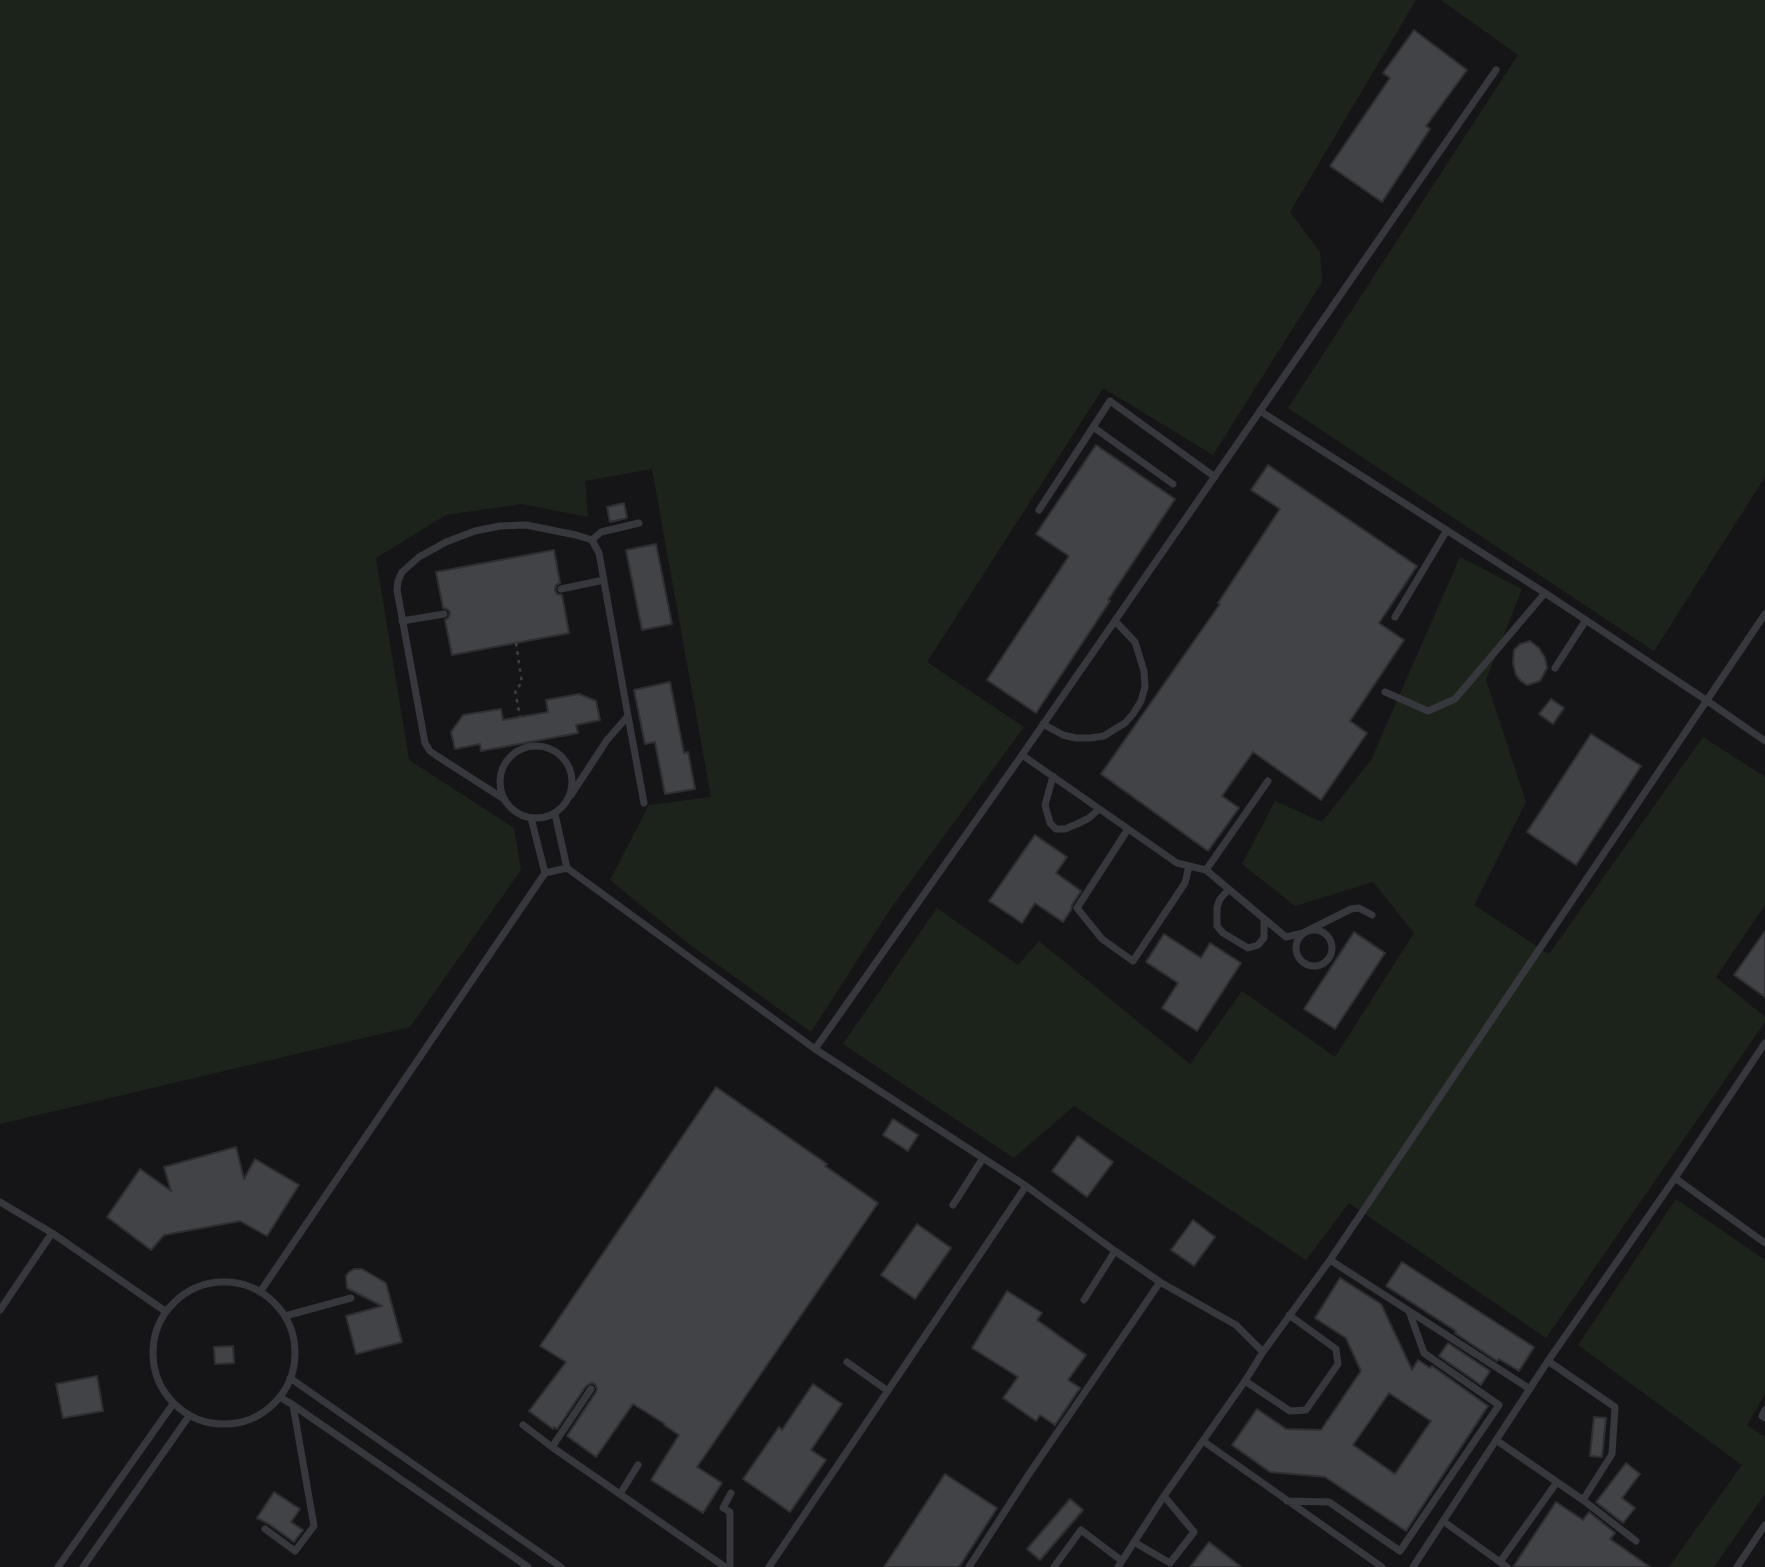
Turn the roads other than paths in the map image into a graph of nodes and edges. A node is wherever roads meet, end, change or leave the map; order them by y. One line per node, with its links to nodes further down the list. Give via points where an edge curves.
1 (1496, 70): 2 (lane)
2 (1260, 411): 4 (lane); 8 (lane)
3 (1093, 427): 4 (lane, via 1110,401); 5 (lane); 6 (lane)
4 (1215, 477): 18 (lane)
5 (1173, 484)
6 (1039, 510)
7 (639, 523): 9 (lane, via 601,532)
8 (1447, 530): 12 (lane); 15 (lane)
9 (592, 540): 10 (lane); 17 (lane, via 526,525 475,531 446,542 402,572 397,590)
10 (604, 580): 11 (lane); 22 (lane)
11 (561, 589)
12 (1545, 593): 16 (lane); 20 (lane, via 1455,699 1428,711)
13 (444, 614): 17 (lane)
14 (1765, 614): 21 (lane)
15 (1395, 617)
16 (1586, 620): 19 (lane); 21 (lane)
17 (402, 621): 29 (lane, via 425,743 437,756)
18 (1115, 621): 23 (lane); 23 (lane, via 1135,642 1144,671 1144,687 1133,714 1104,736 1090,738 1063,735)
19 (1555, 667)
20 (1385, 692)
21 (1706, 700): 24 (lane); 53 (lane)
22 (628, 716): 28 (lane); 30 (lane)
23 (1044, 724): 25 (lane)
24 (1765, 741)
25 (1022, 755): 26 (lane); 44 (lane)
26 (1053, 776): 31 (lane); 31 (lane, via 1045,805 1056,829 1077,824)
27 (1268, 780): 37 (lane)
28 (571, 795): 29 (lane, via 571,771 565,760 546,747 534,746 522,748 505,764 500,788); 32 (lane)
29 (504, 799): 33 (lane, via 520,815)
30 (644, 803)
31 (1099, 809): 34 (lane)
32 (555, 814): 33 (lane); 36 (lane)
33 (531, 818): 38 (lane)
34 (1128, 829): 35 (lane, via 1177,863); 35 (lane, via 1077,908 1102,939 1133,961 1185,883)
35 (1189, 866): 37 (lane)
36 (567, 868): 38 (lane); 44 (lane)
37 (1206, 870): 39 (lane)
38 (545, 873): 55 (lane)
39 (1229, 889): 41 (lane); 41 (lane, via 1217,907 1217,926 1223,933 1248,947 1258,945 1264,938)
40 (1371, 915): 42 (lane, via 1350,909)
41 (1264, 918): 42 (lane, via 1286,937)
42 (1303, 933): 42 (lane, via 1321,931 1330,939 1332,951 1326,961 1316,966 1301,959 1297,943)
43 (1765, 1042): 46 (lane)
44 (815, 1049): 45 (lane)
45 (983, 1158): 47 (lane); 49 (lane)
46 (1675, 1178): 51 (lane); 64 (lane)
47 (1026, 1186): 52 (lane); 70 (lane)
48 (0, 1202): 50 (lane)
49 (953, 1205)
50 (52, 1233): 58 (lane); 59 (lane)
51 (1765, 1243)
52 (1115, 1251): 54 (lane); 57 (lane)
53 (1330, 1260): 60 (lane); 61 (lane)
54 (1160, 1282): 63 (lane, via 1236,1325); 102 (lane)
55 (260, 1292): 59 (lane, via 240,1283 198,1286); 62 (lane)
56 (351, 1298): 62 (lane)
57 (1083, 1300)
58 (0, 1310)
59 (165, 1311): 72 (lane, via 155,1333 152,1356 157,1379)
60 (1409, 1311): 69 (lane); 87 (lane, via 1424,1353 1499,1405 1400,1550 1329,1502)
61 (1289, 1315): 63 (lane); 67 (lane, via 1336,1349 1338,1364 1306,1410 1290,1411)
62 (285, 1316): 66 (lane, via 295,1357)
63 (1263, 1352): 67 (lane)
64 (1548, 1361): 69 (lane); 86 (lane, via 1615,1407 1612,1454)
65 (847, 1362): 70 (lane)
66 (290, 1378): 71 (lane); 98 (lane)
67 (1245, 1381): 79 (lane)
68 (591, 1389): 80 (lane)
69 (1530, 1389): 78 (lane)
70 (888, 1391): 101 (lane)
71 (280, 1397): 73 (lane); 75 (lane, via 265,1412 246,1421 225,1425)
72 (173, 1404): 75 (lane); 95 (lane)
73 (293, 1405): 90 (lane, via 314,1526 295,1551); 97 (lane)
74 (1765, 1410): 76 (lane)
75 (189, 1416): 96 (lane)
76 (1765, 1418)
77 (523, 1424): 80 (lane)
78 (1496, 1440): 82 (lane); 88 (lane)
79 (1203, 1441): 85 (lane); 87 (lane)
80 (552, 1447): 84 (lane)
81 (638, 1465): 84 (lane)
82 (1557, 1482): 86 (lane); 94 (lane)
83 (731, 1493): 100 (lane, via 723,1508 730,1513)
84 (620, 1494): 99 (lane)
85 (1164, 1496): 92 (lane); 92 (lane, via 1194,1532 1170,1563)
86 (1583, 1500): 91 (lane)
87 (1287, 1501): 104 (lane)
88 (1443, 1521): 94 (lane); 105 (lane)
89 (1765, 1525): 106 (lane)
90 (265, 1529)
91 (1636, 1541)
92 (1134, 1542): 93 (lane)
93 (1120, 1564): 103 (lane, via 1081,1530)
94 (1503, 1565)
95 (58, 1567)
96 (83, 1567)
97 (528, 1567)
98 (561, 1567)
99 (725, 1567)
100 (730, 1567)
101 (769, 1567)
102 (969, 1567)
103 (1054, 1567)
104 (1382, 1567)
105 (1413, 1567)
106 (1737, 1567)

